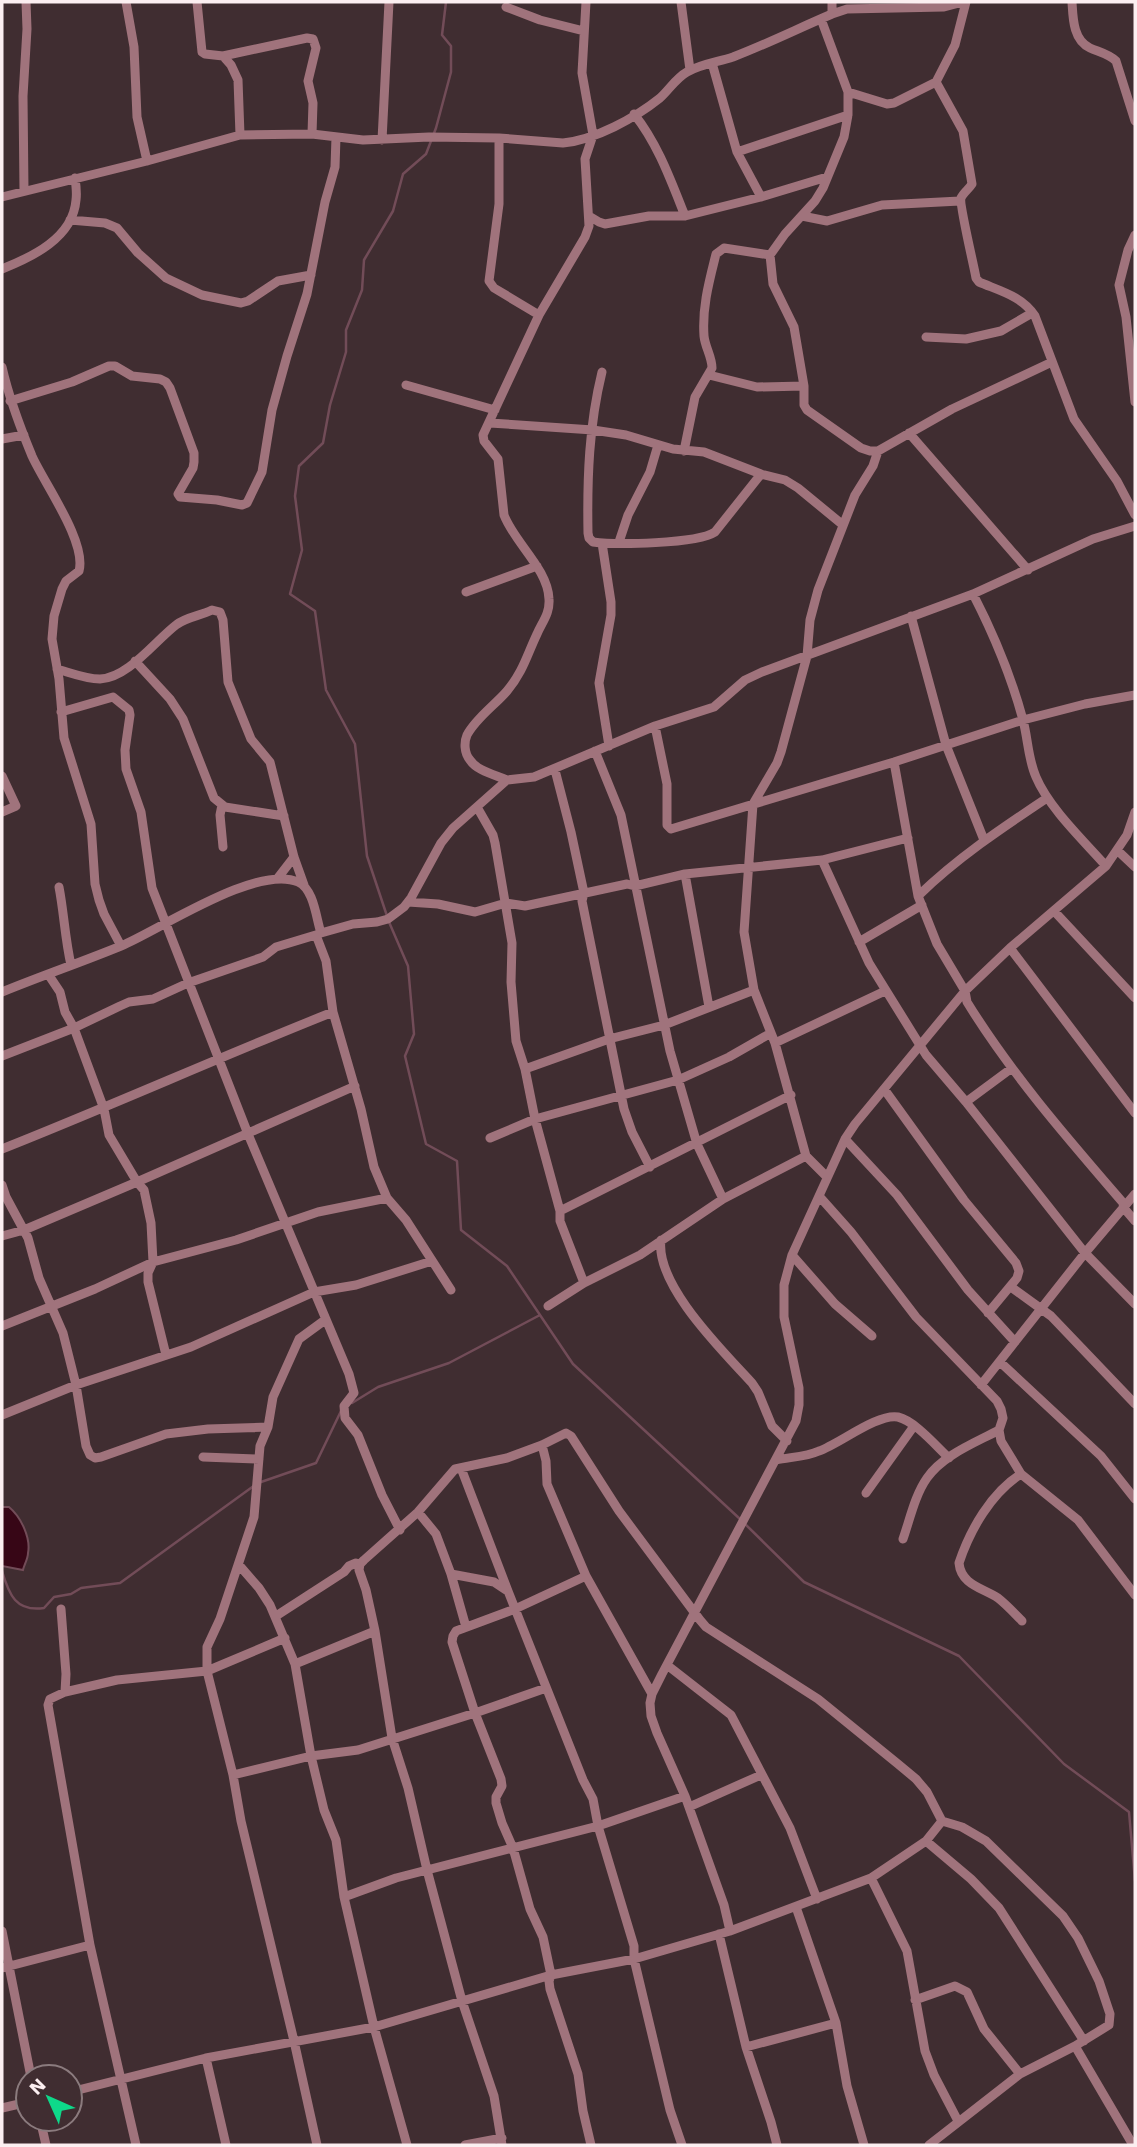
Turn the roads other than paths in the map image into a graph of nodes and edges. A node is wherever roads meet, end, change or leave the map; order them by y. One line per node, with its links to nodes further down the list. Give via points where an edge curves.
1 (26, 2): 32 (street)
2 (126, 2): 29 (street, via 134,47 137,117)
3 (197, 2): 14 (street, via 200,49)
4 (389, 2): 27 (street)
5 (586, 2): 13 (street)
6 (681, 2): 16 (street)
7 (832, 2): 11 (street)
8 (965, 2): 11 (street); 17 (street, via 956,45)
9 (1072, 2): 21 (street, via 1077,36 1086,46 1116,61)
10 (506, 7): 13 (street)
11 (832, 14): 12 (street)
12 (821, 19): 15 (street); 18 (street)
13 (584, 31): 24 (street, via 582,79)
14 (223, 56): 22 (street, via 313,39 316,48 308,81); 23 (street, via 238,80)
15 (712, 63): 16 (street); 28 (street)
16 (690, 70): 19 (street)
17 (936, 82): 18 (street, via 887,104); 35 (street, via 963,131 972,184)
18 (848, 92): 20 (street)
19 (634, 114): 24 (street); 37 (street, via 647,131)
20 (848, 114): 28 (street); 30 (street, via 841,147)
21 (1135, 121)
22 (312, 134): 23 (street); 25 (street)
23 (240, 135): 29 (street)
24 (593, 135): 26 (street, via 563,143); 36 (street, via 585,159)
25 (336, 137): 27 (street); 43 (street, via 335,167)
26 (499, 138): 27 (street); 46 (street, via 499,204 489,281)
27 (382, 140)
28 (737, 152): 34 (street)
29 (148, 161): 31 (street)
30 (827, 177): 34 (street); 38 (street)
31 (75, 178): 32 (street); 39 (street)
32 (24, 191): 33 (street)
33 (2, 197)
34 (761, 197): 37 (street)
35 (960, 201): 38 (street, via 882,205 827,221); 45 (street, via 976,278 1023,301)
36 (589, 216): 37 (street, via 605,224 649,216); 46 (street, via 585,237)
37 (685, 216)
38 (802, 216): 41 (street)
39 (70, 220): 42 (street, via 48,245); 43 (street, via 117,228 166,278 202,295 241,303 278,281)
40 (1135, 234): 47 (street, via 1119,285)
41 (770, 255): 52 (street, via 724,248 716,254 704,305 704,340 712,362); 55 (street, via 773,284 794,327)
42 (2, 269)
43 (311, 275): 56 (street, via 272,410 262,472 247,503 180,497 193,468 194,453 170,388 160,379 132,376 109,366)
44 (1135, 312): 47 (street)
45 (1032, 313): 48 (street, via 1001,331 965,339); 49 (street)
46 (538, 315): 58 (street)
47 (1126, 317): 57 (street)
48 (926, 337)
49 (1052, 362): 61 (street); 68 (street, via 1074,419)
50 (2, 367): 53 (street)
51 (602, 372): 60 (street)
52 (709, 375): 55 (street, via 757,387); 65 (street, via 695,397)
53 (3, 381): 56 (street)
54 (406, 385): 58 (street)
55 (804, 386): 66 (street, via 807,410 861,448)
56 (10, 401): 62 (street)
57 (1135, 402)
58 (495, 410): 59 (street)
59 (490, 423): 60 (street); 73 (street, via 484,442 498,459 504,515)
60 (593, 430): 64 (street); 72 (street, via 587,468 588,533 593,541)
61 (909, 433): 66 (street); 74 (street)
62 (24, 435): 63 (street); 80 (street, via 67,521 80,561 79,571 65,581 54,616)
63 (2, 439)
64 (657, 445): 65 (street); 71 (street)
65 (684, 451): 67 (street, via 704,453)
66 (878, 451): 69 (street)
67 (761, 474): 69 (street, via 792,484); 71 (street, via 708,537 666,543)
68 (1135, 515)
69 (843, 525): 78 (street, via 813,604)
70 (1135, 526): 74 (street, via 1093,539)
71 (619, 542): 72 (street)
72 (602, 543): 86 (street, via 611,615 599,683)
73 (537, 566): 75 (street); 91 (street, via 550,599 546,618 516,679 468,733 465,743 470,762)
74 (1028, 570): 76 (street)
75 (466, 592)
76 (973, 594): 77 (street); 83 (street)
77 (911, 616): 78 (street); 85 (street)
78 (807, 656): 84 (street, via 745,680 714,706); 93 (street, via 781,752)
79 (135, 662): 80 (street, via 103,679); 94 (street, via 176,707 214,798); 98 (street, via 179,622 216,609 220,612 228,682 251,738 270,762)
80 (57, 670): 82 (street)
81 (1135, 695): 83 (street)
82 (61, 712): 118 (street, via 113,697 129,710 126,769 141,812 152,888); 121 (street, via 64,738 91,824 99,900)
83 (1023, 720): 85 (street); 92 (street, via 1031,765)
84 (655, 726): 86 (street); 93 (street, via 667,784 668,828)
85 (946, 745): 88 (street); 100 (street)
86 (609, 746): 87 (street)
87 (595, 751): 89 (street); 111 (street, via 621,815)
88 (894, 762): 93 (street); 99 (street)
89 (555, 770): 91 (street); 113 (street)
90 (2, 776): 96 (street, via 16,806)
91 (507, 780): 95 (street)
92 (1047, 797): 100 (street); 105 (street)
93 (754, 804): 106 (street)
94 (222, 805): 98 (street); 101 (street)
95 (477, 807): 115 (street, via 446,836); 116 (street, via 494,835)
96 (2, 811)
97 (1135, 812): 102 (street)
98 (284, 816): 103 (street)
99 (908, 838): 104 (street); 114 (street)
100 (984, 840): 114 (street)
101 (223, 847)
102 (1117, 850): 105 (street); 107 (street)
103 (294, 857): 109 (street); 110 (street)
104 (822, 860): 106 (street); 120 (street)
105 (1106, 866): 117 (street)
106 (747, 867): 108 (street); 126 (street, via 744,932)
107 (1135, 867)
108 (685, 874): 111 (street); 131 (street)
109 (277, 879): 110 (street); 118 (street, via 235,890)
110 (304, 885): 119 (street)
111 (635, 886): 113 (street); 133 (street)
112 (59, 887): 123 (street)
113 (584, 893): 116 (street, via 525,906); 136 (street)
114 (920, 900): 120 (street); 127 (street, via 937,944)
115 (408, 902): 116 (street, via 475,912); 119 (street, via 388,919)
116 (506, 904): 142 (street, via 514,1031)
117 (1054, 911): 122 (street); 130 (street)
118 (166, 923): 121 (street); 125 (street)
119 (318, 934): 125 (street); 132 (street)
120 (859, 942): 128 (street)
121 (121, 946): 123 (street)
122 (1010, 948): 127 (street); 150 (street)
123 (71, 965): 124 (street)
124 (48, 974): 129 (street); 134 (street)
125 (188, 983): 134 (street, via 153,999 130,1002); 140 (street)
126 (754, 990): 131 (street); 135 (street)
127 (965, 990): 138 (street); 141 (street, via 967,1002)
128 (885, 991): 137 (street); 138 (street)
129 (2, 992)
130 (1135, 998)
131 (709, 1007): 133 (street)
132 (333, 1012): 140 (street); 144 (street)
133 (664, 1025): 136 (street); 143 (street)
134 (74, 1028): 139 (street); 149 (street)
135 (771, 1033): 137 (street); 143 (street)
136 (609, 1039): 142 (street); 146 (street)
137 (775, 1043): 147 (street)
138 (920, 1045): 145 (street); 148 (street)
139 (2, 1056)
140 (217, 1058): 149 (street); 152 (street)
141 (1012, 1068): 148 (street); 166 (street)
142 (525, 1069): 151 (street)
143 (678, 1080): 146 (street); 155 (street)
144 (355, 1086): 152 (street); 164 (street, via 374,1167)
145 (884, 1089): 154 (street); 178 (street, via 1016,1263 1019,1270)
146 (622, 1094): 151 (street); 158 (street, via 627,1121)
147 (791, 1096): 155 (street); 157 (street)
148 (966, 1102): 173 (street)
149 (104, 1109): 156 (street); 160 (street, via 109,1135)
150 (1135, 1113)
151 (535, 1119): 153 (street); 167 (street)
152 (248, 1134): 160 (street); 169 (street)
153 (490, 1138)
154 (845, 1139): 159 (street); 185 (street, via 897,1195)
155 (697, 1143): 158 (street); 165 (street)
156 (2, 1149)
157 (806, 1156): 159 (street); 165 (street)
158 (650, 1167): 167 (street)
159 (827, 1177): 163 (street)
160 (137, 1182): 170 (street); 176 (street, via 145,1190 150,1212)
161 (2, 1185): 170 (street)
162 (1135, 1194): 166 (street)
163 (819, 1196): 174 (street); 193 (street, via 916,1317)
164 (387, 1198): 169 (street); 175 (street)
165 (723, 1199): 172 (street)
166 (1124, 1206): 168 (street); 173 (street)
167 (560, 1211): 177 (street)
168 (1135, 1221)
169 (285, 1222): 176 (street); 180 (street)
170 (24, 1230): 171 (street); 182 (street)
171 (2, 1236)
172 (661, 1240): 177 (street); 199 (street, via 660,1258 679,1295 752,1383 772,1426)
173 (1085, 1253): 181 (street); 184 (street)
174 (792, 1255): 188 (street, via 835,1304); 199 (street, via 783,1300 799,1405)
175 (432, 1261): 179 (street); 180 (street, via 356,1285)
176 (153, 1262): 182 (street); 190 (street, via 148,1282)
177 (584, 1283): 183 (street)
178 (1011, 1287): 184 (street); 185 (street)
179 (451, 1290)
180 (314, 1292): 186 (street); 190 (street)
181 (1135, 1304)
182 (52, 1306): 187 (street); 192 (street)
183 (548, 1306)
184 (1041, 1311): 189 (street); 194 (street)
185 (988, 1313): 189 (street)
186 (325, 1320): 197 (street, via 295,1346 273,1397); 210 (street, via 354,1393 344,1406 345,1418 358,1434)
187 (2, 1325)
188 (872, 1336)
189 (1015, 1342): 191 (street)
190 (166, 1355): 192 (street)
191 (1000, 1362): 193 (street); 208 (street, via 1101,1456)
192 (76, 1385): 195 (street); 197 (street, via 86,1446 95,1458 166,1434)
193 (981, 1385): 198 (street, via 1001,1409)
194 (1135, 1404)
195 (2, 1415)
196 (914, 1426): 202 (street); 204 (street, via 890,1417 816,1453); 207 (street)
197 (268, 1427): 203 (street)
198 (999, 1430): 202 (street); 206 (street)
199 (787, 1441): 204 (street)
200 (542, 1445): 205 (street); 215 (street, via 547,1485); 220 (street, via 568,1433 619,1511)
201 (203, 1457): 203 (street)
202 (949, 1458): 211 (street, via 926,1479)
203 (259, 1459): 213 (street, via 254,1517)
204 (776, 1460): 220 (street)
205 (461, 1468): 209 (street, via 451,1471); 216 (street)
206 (1021, 1474): 217 (street, via 1078,1520); 222 (street, via 988,1505 959,1563 965,1579 1002,1601)
207 (866, 1493)
208 (1135, 1499)
209 (418, 1512): 210 (street); 214 (street, via 436,1534)
210 (400, 1530): 212 (street)
211 (903, 1539)
212 (360, 1564): 221 (street, via 349,1566); 224 (street)
213 (239, 1565): 221 (street); 228 (street, via 207,1647)
214 (451, 1574): 216 (street, via 494,1582); 223 (street)
215 (586, 1576): 219 (street); 231 (street)
216 (508, 1591): 219 (street)
217 (1135, 1595)
218 (61, 1609): 230 (street)
219 (514, 1609): 223 (street); 229 (street)
220 (695, 1612): 227 (street); 239 (street, via 706,1627 818,1699 916,1779)
221 (276, 1616): 225 (street)
222 (1022, 1621)
223 (466, 1627): 232 (street, via 456,1631 453,1642)
224 (375, 1632): 226 (street); 233 (street)
225 (285, 1638): 226 (street); 228 (street)
226 (295, 1664): 234 (street)
227 (667, 1665): 231 (street); 235 (street, via 731,1715)
228 (207, 1671): 230 (street, via 117,1680); 236 (street)
229 (546, 1688): 232 (street); 240 (street, via 593,1799)
230 (65, 1692): 251 (street, via 50,1699 48,1705)
231 (652, 1694): 237 (street, via 651,1716)
232 (475, 1713): 233 (street); 242 (street, via 501,1779 496,1802)
233 (392, 1738): 234 (street, via 358,1750); 243 (street)
234 (311, 1756): 236 (street); 245 (street, via 336,1840)
235 (761, 1774): 238 (street); 246 (street, via 790,1828)
236 (233, 1775): 260 (street)
237 (685, 1796): 238 (street); 240 (street)
238 (689, 1807): 249 (street)
239 (942, 1821): 241 (street); 259 (street, via 986,1842 1070,1926 1099,1981 1110,2014 1109,2025)
240 (598, 1826): 242 (street); 252 (street, via 624,1908)
241 (926, 1841): 244 (street); 259 (street, via 999,1908)
242 (513, 1848): 243 (street); 254 (street)
243 (427, 1870): 245 (street); 256 (street)
244 (871, 1878): 246 (street); 255 (street, via 907,1951)
245 (344, 1897): 258 (street)
246 (817, 1899): 247 (street)
247 (796, 1907): 249 (street); 257 (street)
248 (2, 1931): 253 (street)
249 (730, 1931): 250 (street)
250 (719, 1934): 252 (street); 262 (street)
251 (90, 1945): 253 (street); 266 (street)
252 (634, 1959): 254 (street); 276 (street)
253 (5, 1967): 264 (street)
254 (551, 1975): 256 (street); 275 (street, via 550,1989 578,2074)
255 (915, 2000): 265 (street, via 961,1987 984,2029); 268 (street, via 929,2063)
256 (462, 2001): 258 (street); 269 (street, via 494,2096)
257 (836, 2023): 262 (street); 278 (street)
258 (374, 2027): 260 (street); 273 (street)
259 (1084, 2040): 261 (street)
260 (294, 2041): 263 (street); 272 (street)
261 (1075, 2046): 265 (street); 280 (street)
262 (746, 2047): 277 (street)
263 (206, 2058): 266 (street); 271 (street)
264 (28, 2063)
265 (1020, 2074): 268 (street)
266 (122, 2080): 267 (street); 270 (street)
267 (84, 2089)
268 (958, 2121): 279 (street)
269 (502, 2142): 274 (street)
270 (136, 2145)
271 (226, 2145)
272 (317, 2145)
273 (407, 2145)
274 (466, 2145)
275 (591, 2145)
276 (682, 2145)
277 (776, 2145)
278 (864, 2145)
279 (929, 2145)
280 (1133, 2145)

